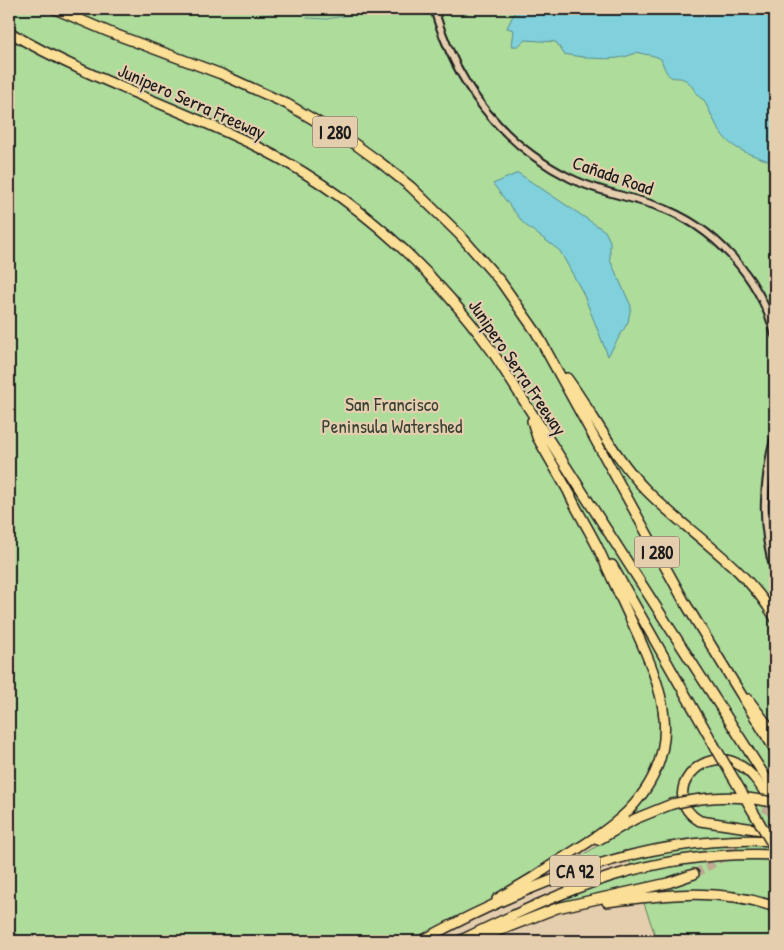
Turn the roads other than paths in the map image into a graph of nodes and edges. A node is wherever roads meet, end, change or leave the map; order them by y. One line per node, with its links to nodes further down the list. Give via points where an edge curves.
1 (55, 9): 5 (highway, Junipero Serra Freeway / I 280, via 255,88 352,142 411,187 460,235 501,282)
2 (434, 9): 4 (main road, Cañada Road, via 465,84 508,135 537,159 572,179 608,193 658,206 703,230 729,253 752,282 768,313)
3 (9, 32): 6 (highway, Junipero Serra Freeway / I 280, via 84,71 261,149 315,180 350,205 412,258 454,302 496,356)
4 (775, 336)
5 (546, 350): 10 (highway, via 634,476 745,578); 11 (highway, Junipero Serra Freeway / I 280)
6 (530, 412): 8 (highway, via 537,437); 14 (highway, Junipero Serra Freeway / I 280)
7 (775, 435): 9 (main road, via 767,467 764,509 766,537)
8 (569, 493): 19 (highway, bridge); 22 (highway, via 655,672 663,699 665,727 655,770 635,802 616,821)
9 (775, 573)
10 (775, 618)
11 (725, 671): 12 (highway); 13 (highway, Junipero Serra Freeway / I 280)
12 (775, 735)
13 (775, 750)
14 (775, 792)
15 (775, 803): 22 (highway, bridge, via 730,797 672,804 626,823)
16 (775, 808): 17 (highway, via 750,773 732,761 714,760 702,764 690,773 684,786 685,806 700,820)
17 (775, 832)
18 (775, 841): 25 (highway, CA 92, via 693,843 626,855 567,873)
19 (775, 849)
20 (775, 855): 29 (highway, CA 92, via 693,858 623,871 557,894)
21 (694, 874): 24 (highway, via 659,886)
22 (535, 876): 25 (highway)
23 (775, 907): 24 (highway, via 728,895 692,893)
24 (557, 908): 30 (highway)
25 (472, 914): 28 (highway, CA 92)
26 (9, 936): 27 (main road)
27 (17, 941)
28 (421, 941)
29 (459, 941)
30 (473, 941)

